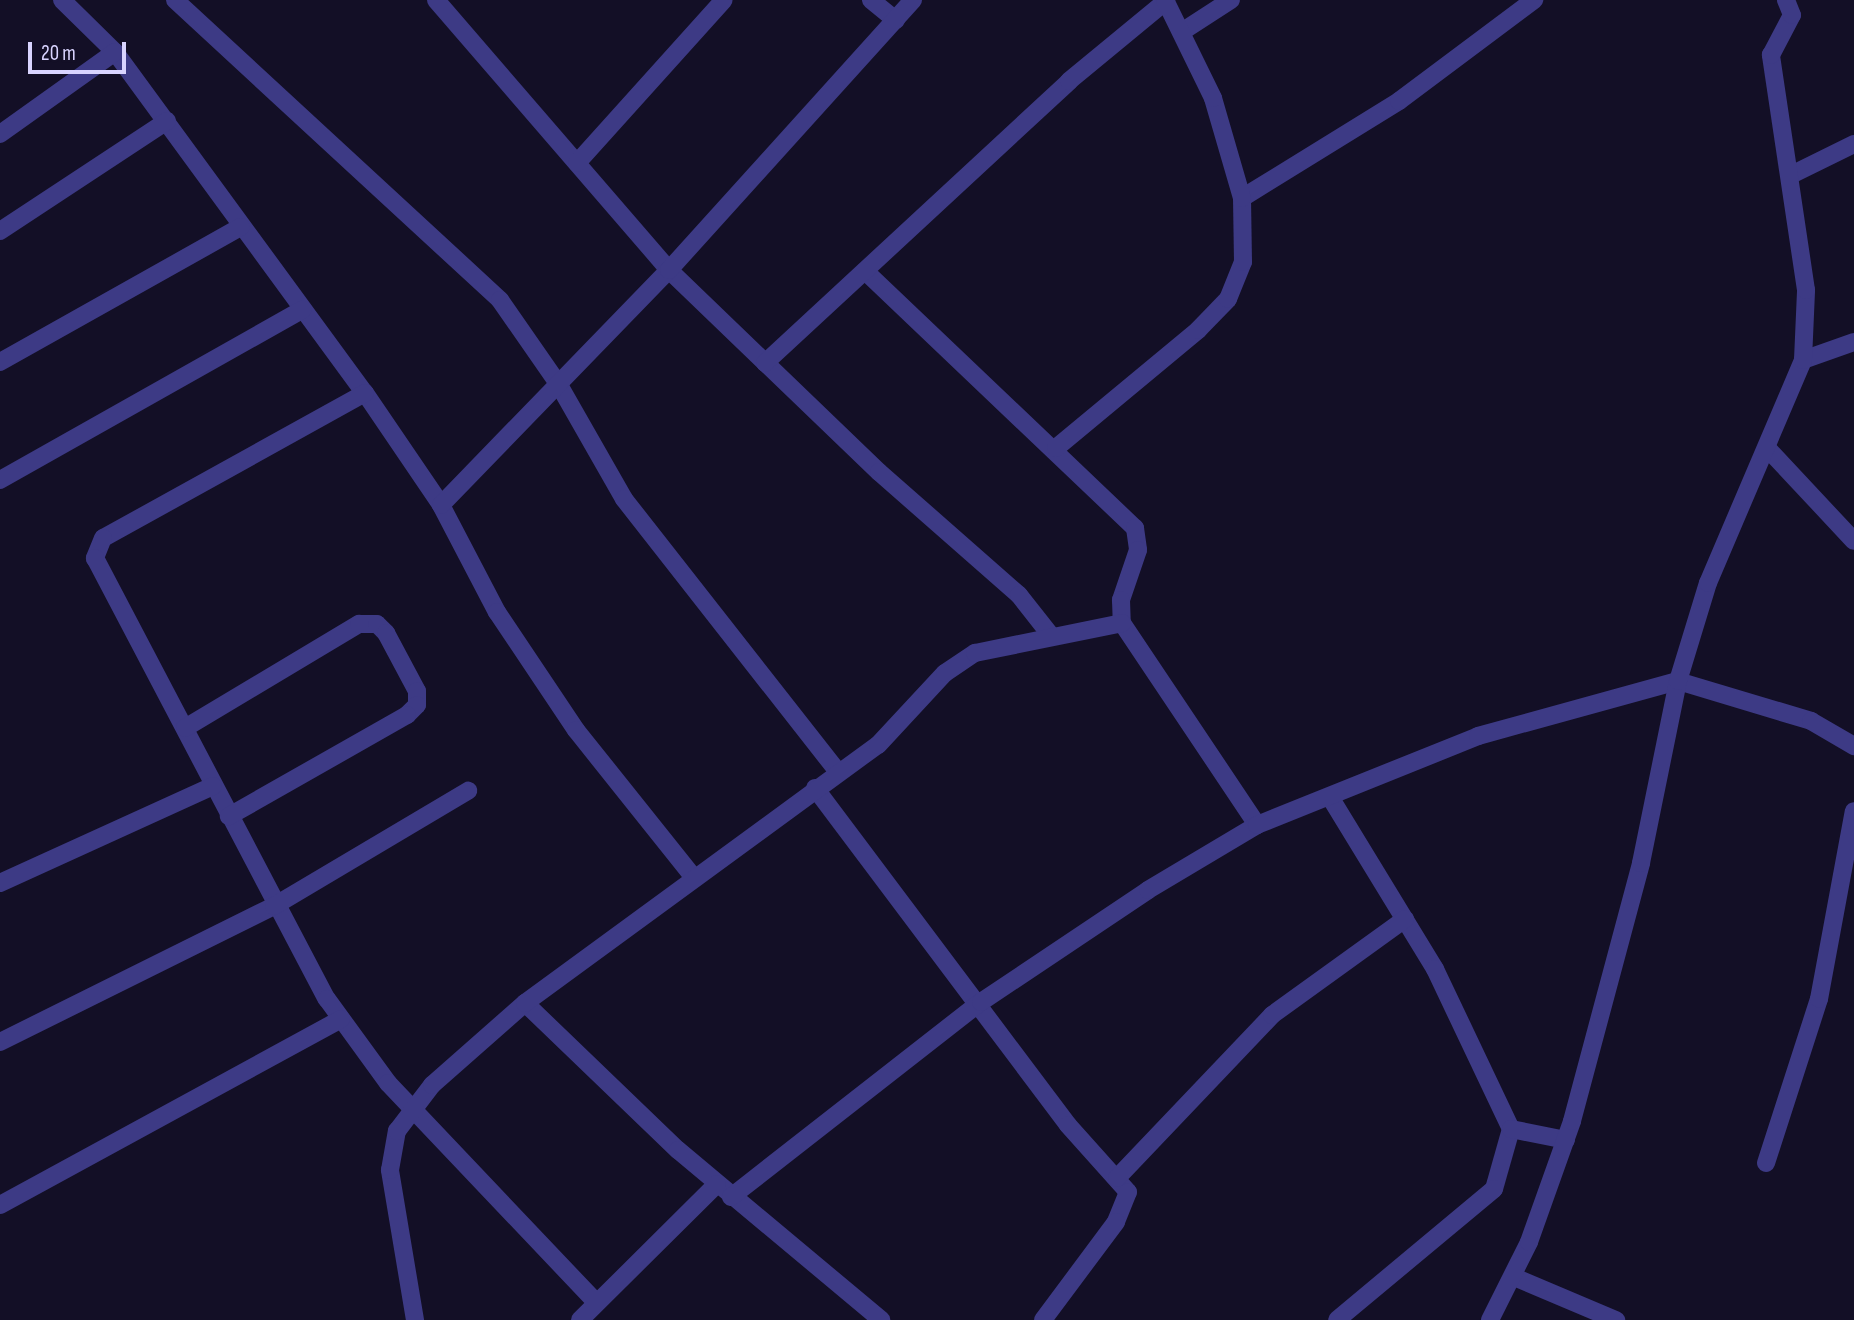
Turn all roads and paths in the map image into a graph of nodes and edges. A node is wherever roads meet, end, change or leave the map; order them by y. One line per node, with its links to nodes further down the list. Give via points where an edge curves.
1 (62, 0): 13 (street)
2 (175, 0): 29 (street, via 470,270)
3 (436, 0): 17 (street)
4 (724, 0): 17 (street)
5 (872, 0): 11 (street)
6 (913, 0): 11 (street)
7 (1165, 0): 12 (street); 23 (street)
8 (1231, 0): 12 (street)
9 (1534, 0): 19 (street, via 1399,101)
10 (1786, 0): 18 (street, via 1792,15 1773,40 1771,55)
11 (896, 20): 22 (street)
12 (1183, 31): 19 (street, via 1213,97)
13 (115, 52): 14 (street); 15 (street)
14 (167, 121): 20 (street); 21 (street)
15 (0, 134)
16 (1854, 144): 18 (street)
17 (577, 163): 22 (street)
18 (1791, 175): 26 (street, via 1806,290)
19 (1242, 198): 31 (street, via 1243,261 1228,299)
20 (241, 227): 24 (street); 27 (street)
21 (0, 231)
22 (669, 270): 28 (street); 29 (street)
23 (865, 271): 28 (street); 31 (street)
24 (302, 310): 30 (street); 33 (street)
25 (1854, 342): 26 (street)
26 (1803, 360): 32 (street)
27 (0, 362)
28 (765, 363): 37 (street, via 1019,595)
29 (559, 385): 34 (street); 41 (street, via 624,499 668,561)
30 (365, 393): 34 (street); 39 (street, via 95,546 95,558)
31 (1056, 448): 36 (street, via 1135,528 1138,550 1121,600)
32 (1767, 448): 35 (street); 38 (street, via 1708,583)
33 (0, 480)
34 (442, 505): 49 (street, via 496,612 576,730)
35 (1854, 541)
36 (1122, 623): 37 (street); 48 (street)
37 (1052, 636): 41 (street, via 975,653 946,673 878,745)
38 (1678, 681): 40 (street, via 1811,721); 45 (street, via 1478,736); 59 (street, via 1641,863)
39 (185, 728): 42 (street); 47 (street, via 359,624 377,624 386,633 417,691 417,705 407,715)
40 (1854, 746)
41 (838, 772): 43 (street)
42 (213, 786): 47 (street); 50 (street)
43 (815, 788): 49 (street); 53 (street)
44 (468, 792): 51 (street)
45 (1330, 797): 48 (street); 52 (street)
46 (1854, 811): 60 (street, via 1819,999)
47 (229, 817): 51 (street)
48 (1257, 825): 53 (street)
49 (694, 878): 54 (street)
50 (0, 883)
51 (274, 906): 55 (street); 56 (street)
52 (1405, 919): 58 (street, via 1503,1101); 61 (street, via 1272,1015)
53 (981, 1002): 61 (street, via 1068,1125); 63 (street)
54 (525, 1003): 57 (street); 62 (street)
55 (341, 1019): 57 (street); 64 (street)
56 (0, 1042)
57 (412, 1106): 66 (street); 67 (street, via 397,1131 390,1170)
58 (1511, 1129): 59 (street); 71 (street, via 1494,1189)
59 (1559, 1138): 65 (street, via 1553,1174)
60 (1766, 1163)
61 (1117, 1178): 70 (street, via 1128,1192 1127,1205)
62 (717, 1184): 63 (street); 66 (street)
63 (732, 1197): 69 (street)
64 (0, 1205)
65 (1514, 1277): 72 (street); 73 (street)
66 (597, 1303): 68 (street)
67 (415, 1320)
68 (580, 1320)
69 (881, 1320)
70 (1043, 1320)
71 (1337, 1320)
72 (1490, 1320)
73 (1616, 1320)

